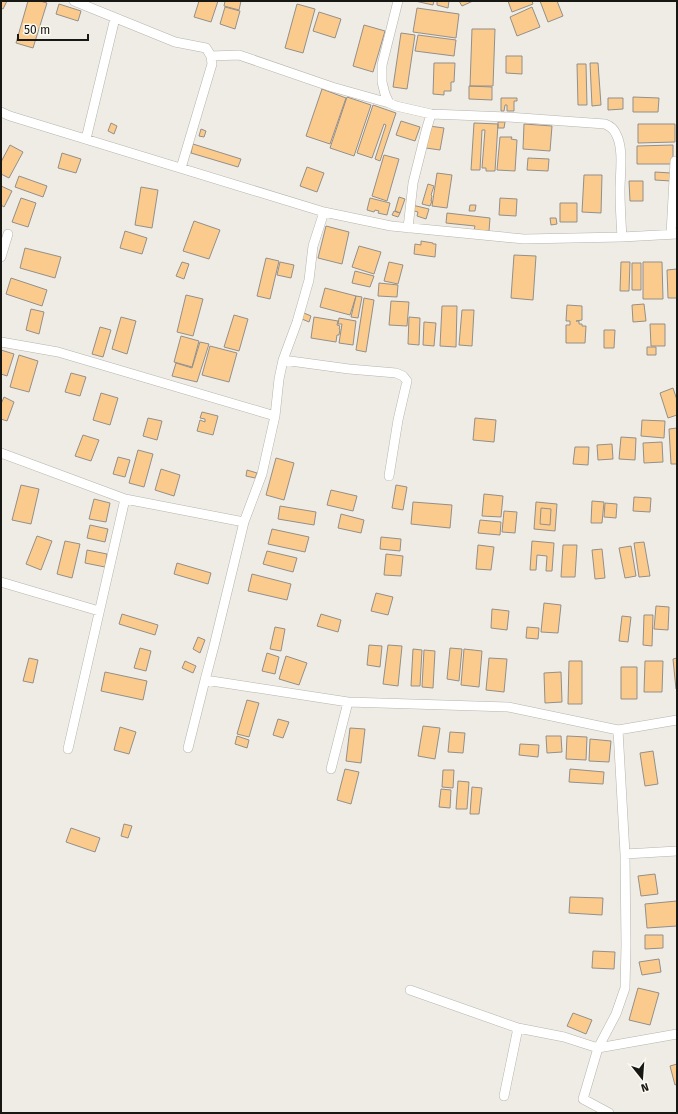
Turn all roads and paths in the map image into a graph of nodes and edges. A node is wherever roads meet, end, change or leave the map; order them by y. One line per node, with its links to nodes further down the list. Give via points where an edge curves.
1 (74, 1): 3 (street)
2 (398, 1): 5 (street, via 382,65 385,94)
3 (115, 18): 4 (street, via 175,42 206,48); 8 (street)
4 (211, 56): 5 (street, via 239,56); 10 (street, via 212,64)
5 (389, 103): 7 (street)
6 (1, 112): 8 (street)
7 (431, 114): 12 (street, via 413,183); 15 (street, via 605,124 611,127 616,134 621,152)
8 (86, 139): 10 (street)
9 (675, 161): 14 (street)
10 (181, 168): 11 (street)
11 (324, 212): 12 (street); 18 (street, via 313,246 309,280)
12 (408, 228): 15 (street, via 524,239)
13 (8, 234): 16 (street)
14 (674, 234): 15 (street)
15 (622, 237)
16 (1, 257)
17 (1, 342): 19 (street, via 58,352)
18 (283, 360): 19 (street); 21 (street, via 396,373 403,376 407,381)
19 (275, 416): 23 (street, via 262,474)
20 (1, 453): 22 (street)
21 (389, 476)
22 (125, 499): 23 (street); 25 (street)
23 (244, 522): 26 (street)
24 (1, 582): 25 (street)
25 (98, 611): 31 (street)
26 (205, 680): 27 (street); 30 (street)
27 (348, 702): 29 (street, via 508,707); 32 (street)
28 (677, 720): 29 (street)
29 (618, 730): 34 (street)
30 (188, 748)
31 (68, 749)
32 (331, 768)
33 (677, 851): 34 (street)
34 (625, 854): 38 (street, via 625,988 616,1014)
35 (410, 990): 36 (street)
36 (518, 1028): 38 (street, via 564,1037); 39 (street)
37 (677, 1034): 38 (street)
38 (598, 1048): 40 (street, via 583,1100)
39 (504, 1096)
40 (609, 1113)

